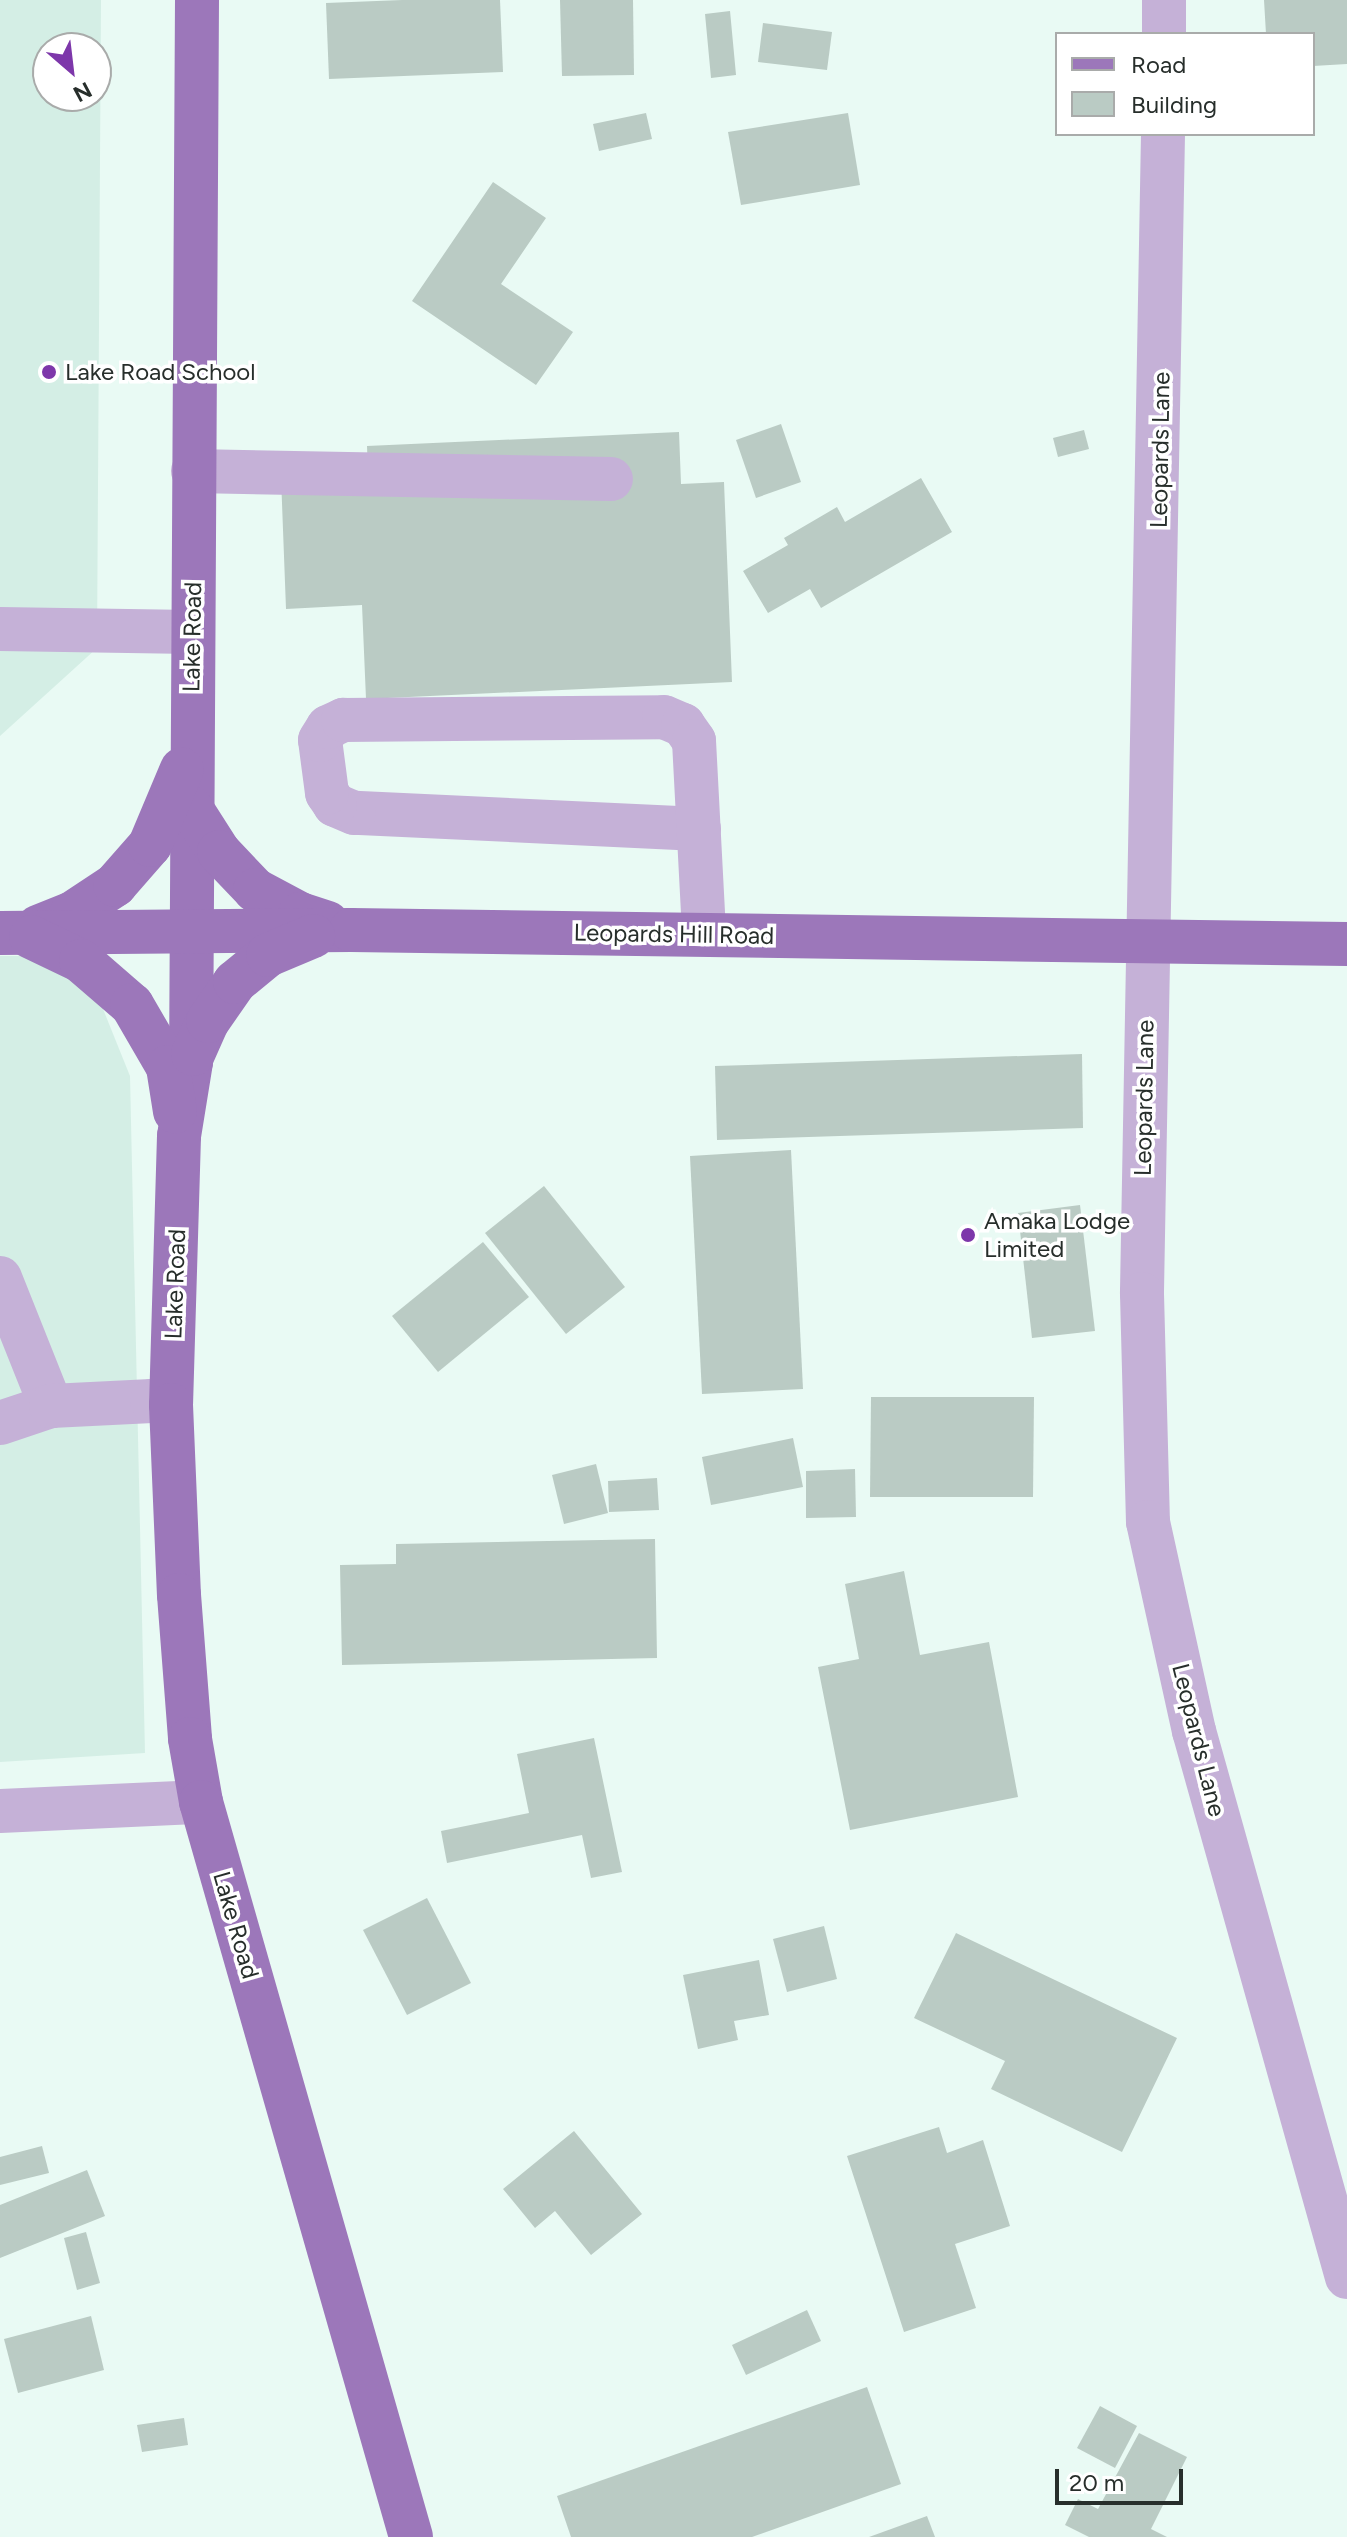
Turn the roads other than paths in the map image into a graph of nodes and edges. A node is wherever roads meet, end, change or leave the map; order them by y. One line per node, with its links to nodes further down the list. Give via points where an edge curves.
1 (197, 0): 5 (main road, Lake Road)
2 (1164, 0): 3 (street)
3 (1164, 32)
4 (1163, 136): 16 (street, Leopards Lane)
5 (193, 471): 6 (street); 8 (main road, Lake Road)
6 (611, 479)
7 (0, 629): 8 (street)
8 (192, 632): 9 (main road, Lake Road)
9 (191, 743): 10 (main road, Lake Road); 14 (main road, via 150,845 115,885 71,914)
10 (191, 808): 12 (main road, via 219,852 255,890 300,914); 13 (main road, Lake Road)
11 (699, 829): 11 (street, via 694,741 683,725 664,717 343,720 328,727 320,740 327,793 335,805 354,813); 15 (street)
12 (351, 930): 13 (main road, Leopards Hill Road); 15 (main road, Leopards Hill Road); 18 (main road, via 307,937 268,955 235,982)
13 (189, 931): 14 (main road, Leopards Hill Road); 18 (main road, Lake Road)
14 (11, 933): 19 (main road, via 81,961 132,1005 168,1067)
15 (704, 934): 16 (main road, Leopards Hill Road)
16 (1146, 939): 17 (main road, Leopards Hill Road); 26 (street, Leopards Lane, via 1142,1294 1148,1522 1194,1731)
17 (1347, 944)
18 (191, 1062): 19 (main road, Lake Road)
19 (179, 1136): 21 (main road, Lake Road)
20 (0, 1278): 22 (street)
21 (171, 1405): 22 (street, via 152,1401); 24 (main road, Lake Road, via 179,1595 190,1739)
22 (51, 1406): 23 (street)
23 (0, 1423)
24 (201, 1802): 25 (street); 27 (main road, Lake Road)
25 (0, 1811)
26 (1347, 2277)
27 (411, 2537)

